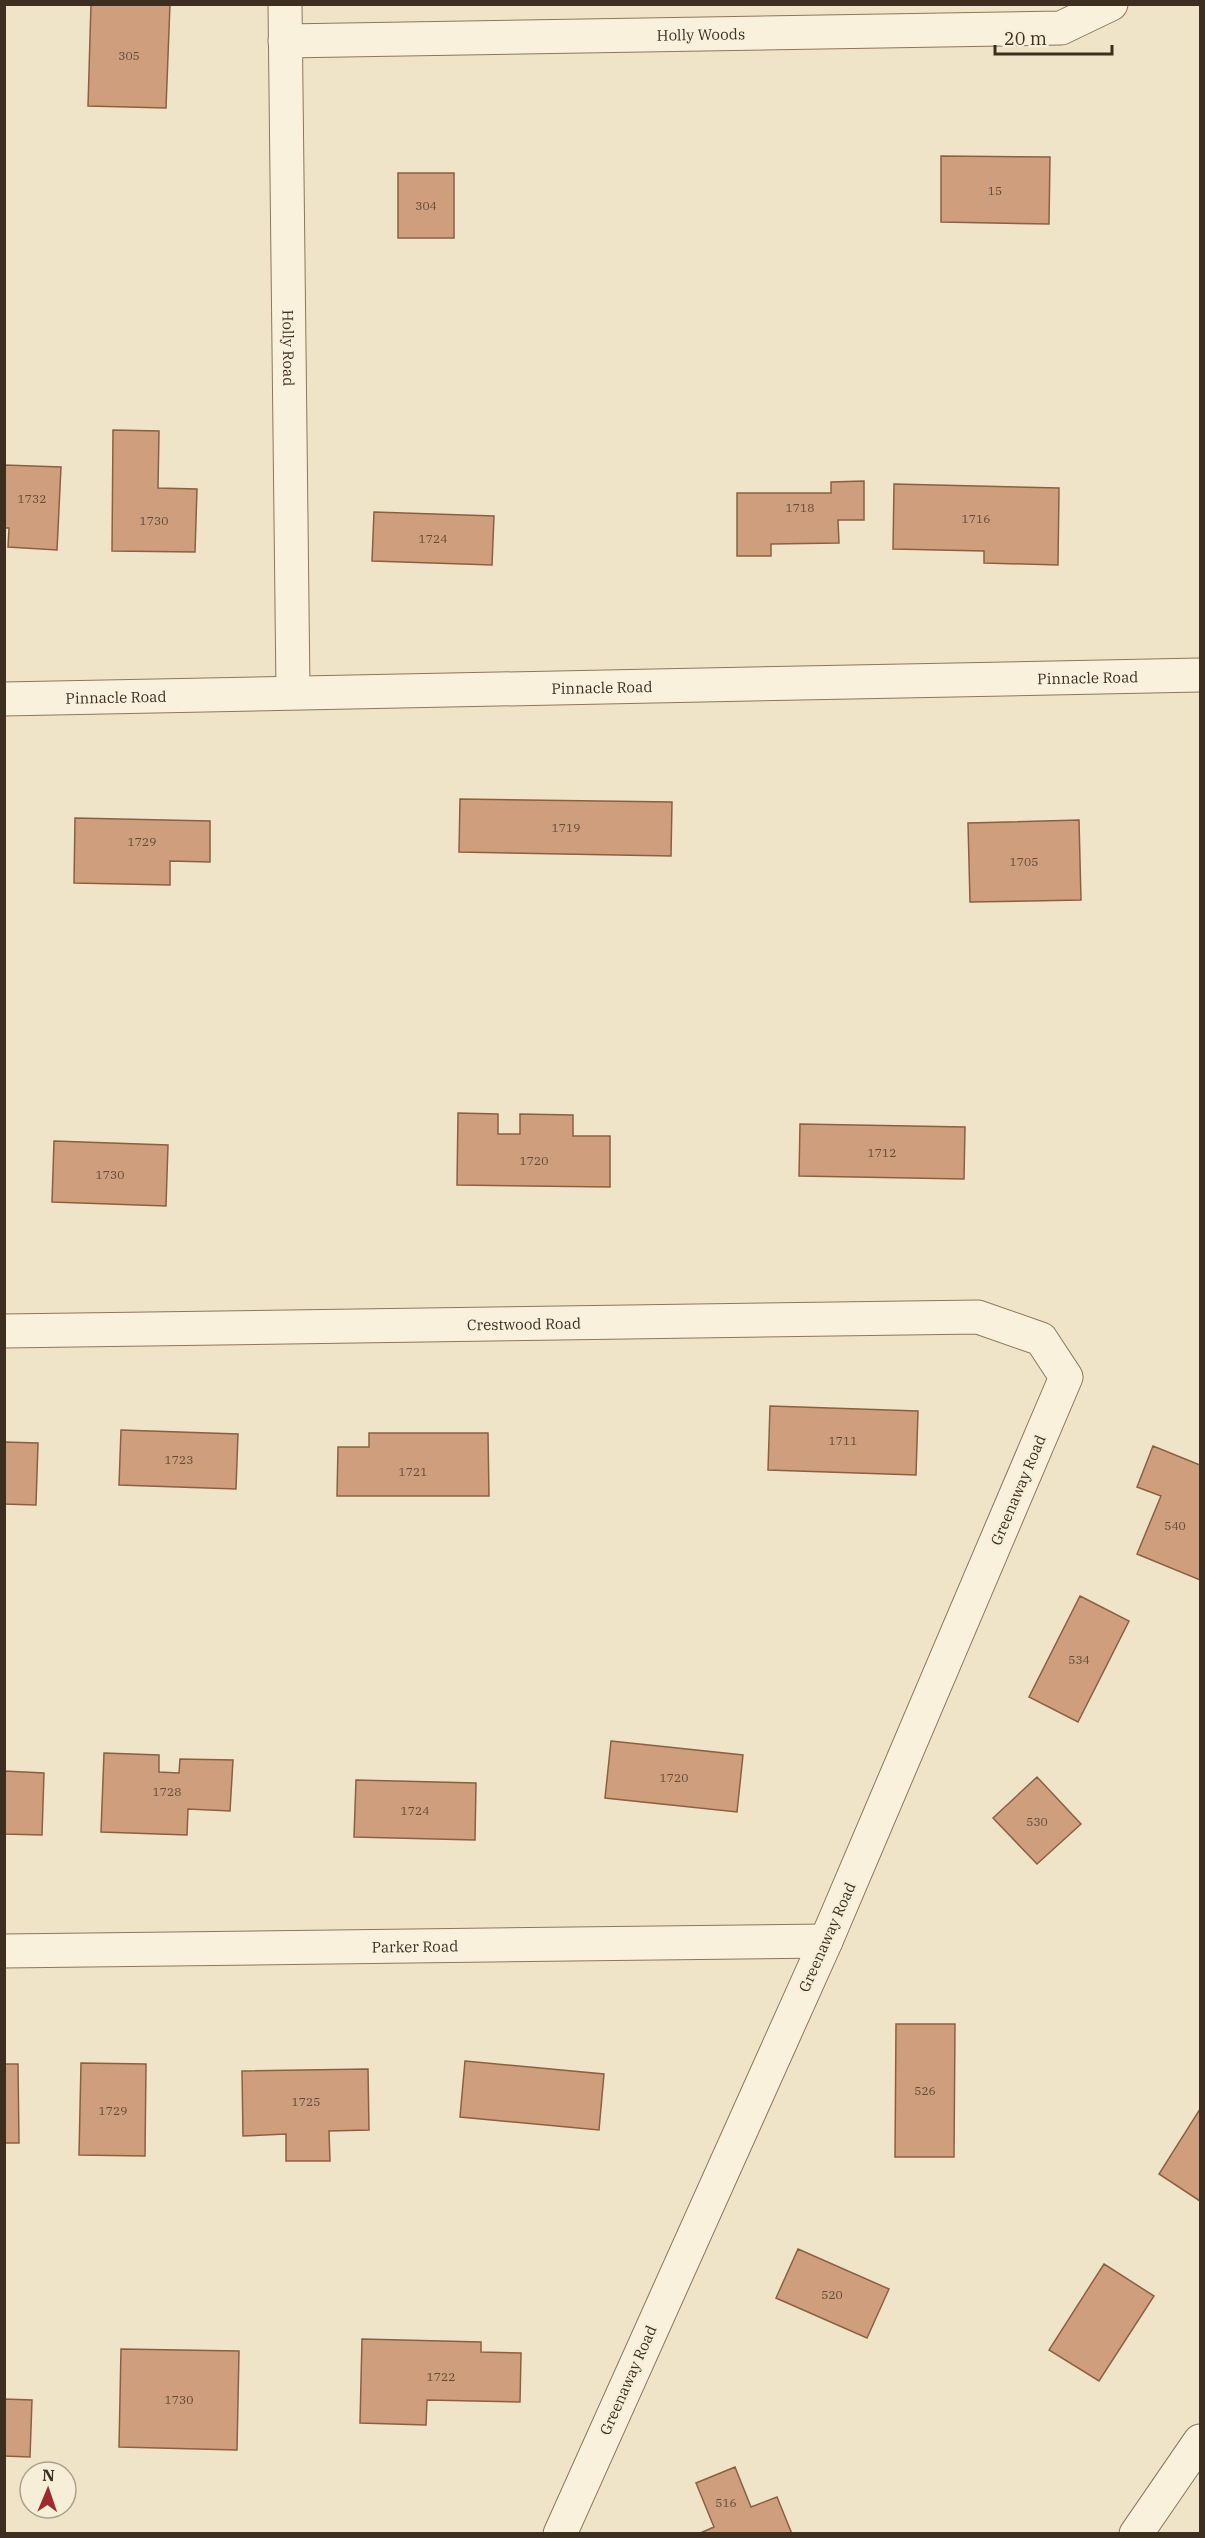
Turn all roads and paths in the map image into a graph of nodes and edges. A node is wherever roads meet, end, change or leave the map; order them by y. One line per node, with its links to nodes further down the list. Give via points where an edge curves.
1 (285, 4): 3 (street, Holly Road)
2 (1112, 4): 3 (street, Holly Woods, via 1061,28)
3 (285, 40): 5 (street, Holly Road)
4 (1200, 675): 5 (street, Pinnacle Road)
5 (293, 691): 6 (street, Pinnacle Road)
6 (4, 699)
7 (4, 1331): 8 (street, Crestwood Road, via 978,1317)
8 (1041, 1339): 9 (street, Greenaway Road, via 1066,1377)
9 (826, 1941): 10 (street, Parker Road); 12 (street, Greenaway Road)
10 (4, 1951)
11 (1200, 2441): 13 (street)
12 (560, 2534)
13 (1136, 2534)

